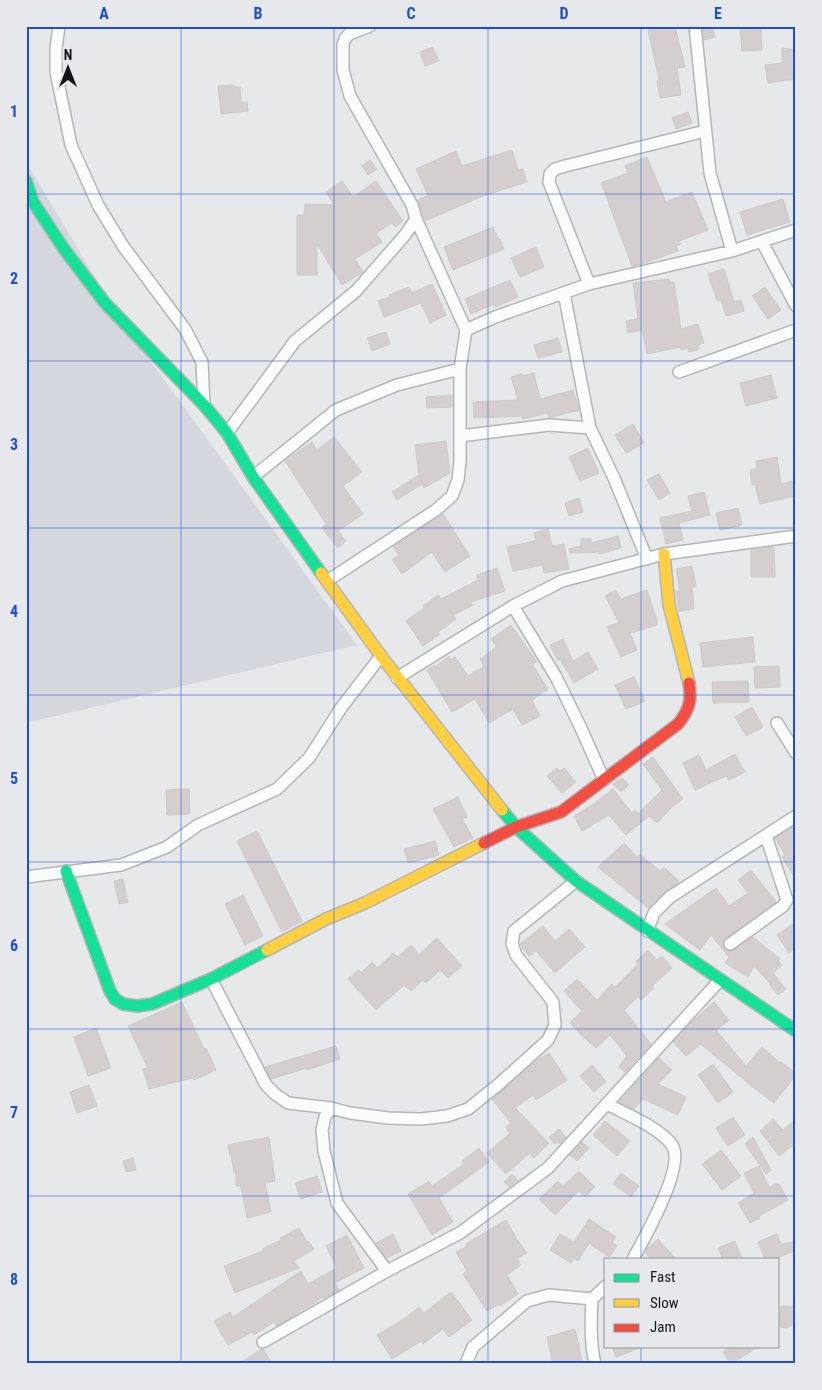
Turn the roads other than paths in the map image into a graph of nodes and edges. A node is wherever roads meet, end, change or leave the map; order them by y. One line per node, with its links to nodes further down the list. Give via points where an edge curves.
1 (59, 26): 17 (street, via 56,72 70,145 98,205 118,238 185,328 202,362)
2 (370, 26): 6 (street, via 349,34 345,39 343,70 350,96 412,205)
3 (695, 26): 4 (street)
4 (705, 132): 9 (street, via 710,173); 10 (street, via 565,166 550,174 549,182)
5 (26, 181): 17 (street, via 33,202 105,303)
6 (416, 220): 13 (street); 19 (street, via 356,291 295,341)
7 (796, 230): 8 (street)
8 (762, 242): 9 (street); 12 (street)
9 (732, 251): 10 (street)
10 (589, 284): 11 (street)
11 (564, 293): 13 (street); 18 (street)
12 (796, 306)
13 (466, 330): 15 (street)
14 (796, 330): 16 (street)
15 (460, 369): 20 (street); 21 (street, via 397,385 336,410)
16 (679, 372)
17 (204, 405): 19 (street)
18 (590, 428): 20 (street, via 549,425); 24 (street)
19 (227, 433): 21 (street)
20 (460, 436): 25 (street, via 458,480 452,496 436,510)
21 (253, 477): 25 (street)
22 (796, 536): 23 (street)
23 (664, 554): 24 (street); 31 (street, via 670,612 680,641 690,691 689,707 678,724)
24 (647, 559): 26 (street, via 562,581)
25 (327, 581): 27 (street)
26 (512, 606): 28 (street); 31 (street, via 556,677)
27 (381, 656): 28 (street); 35 (street, via 341,708 309,758 277,789 198,826 167,847 121,865)
28 (397, 678): 33 (street)
29 (777, 723): 30 (street)
30 (796, 753)
31 (604, 780): 33 (street, via 561,812)
32 (796, 816): 34 (street)
33 (516, 828): 37 (street); 40 (street, via 326,919)
34 (766, 836): 38 (street, via 670,897 654,913); 39 (street, via 787,900)
35 (66, 872): 36 (street); 40 (street, via 115,999 137,1006 152,1004)
36 (26, 877)
37 (576, 881): 38 (street); 44 (street, via 514,930 512,944 516,956 554,1002 555,1025 548,1040 468,1109 447,1116 388,1118)
38 (647, 930): 41 (street)
39 (730, 944)
40 (211, 979): 44 (street, via 266,1085 288,1103)
41 (720, 980): 42 (street); 43 (street)
42 (796, 1031)
43 (607, 1104): 45 (street, via 662,1134 674,1147 675,1164 656,1217); 46 (street, via 548,1168 460,1234)
44 (331, 1108): 46 (street, via 322,1130 337,1202)
45 (634, 1258)
46 (387, 1271): 49 (street)
47 (604, 1288): 48 (street)
48 (592, 1299): 50 (street, via 549,1295 527,1301 473,1347); 51 (street)
49 (263, 1342)
50 (468, 1364)
51 (596, 1364)

